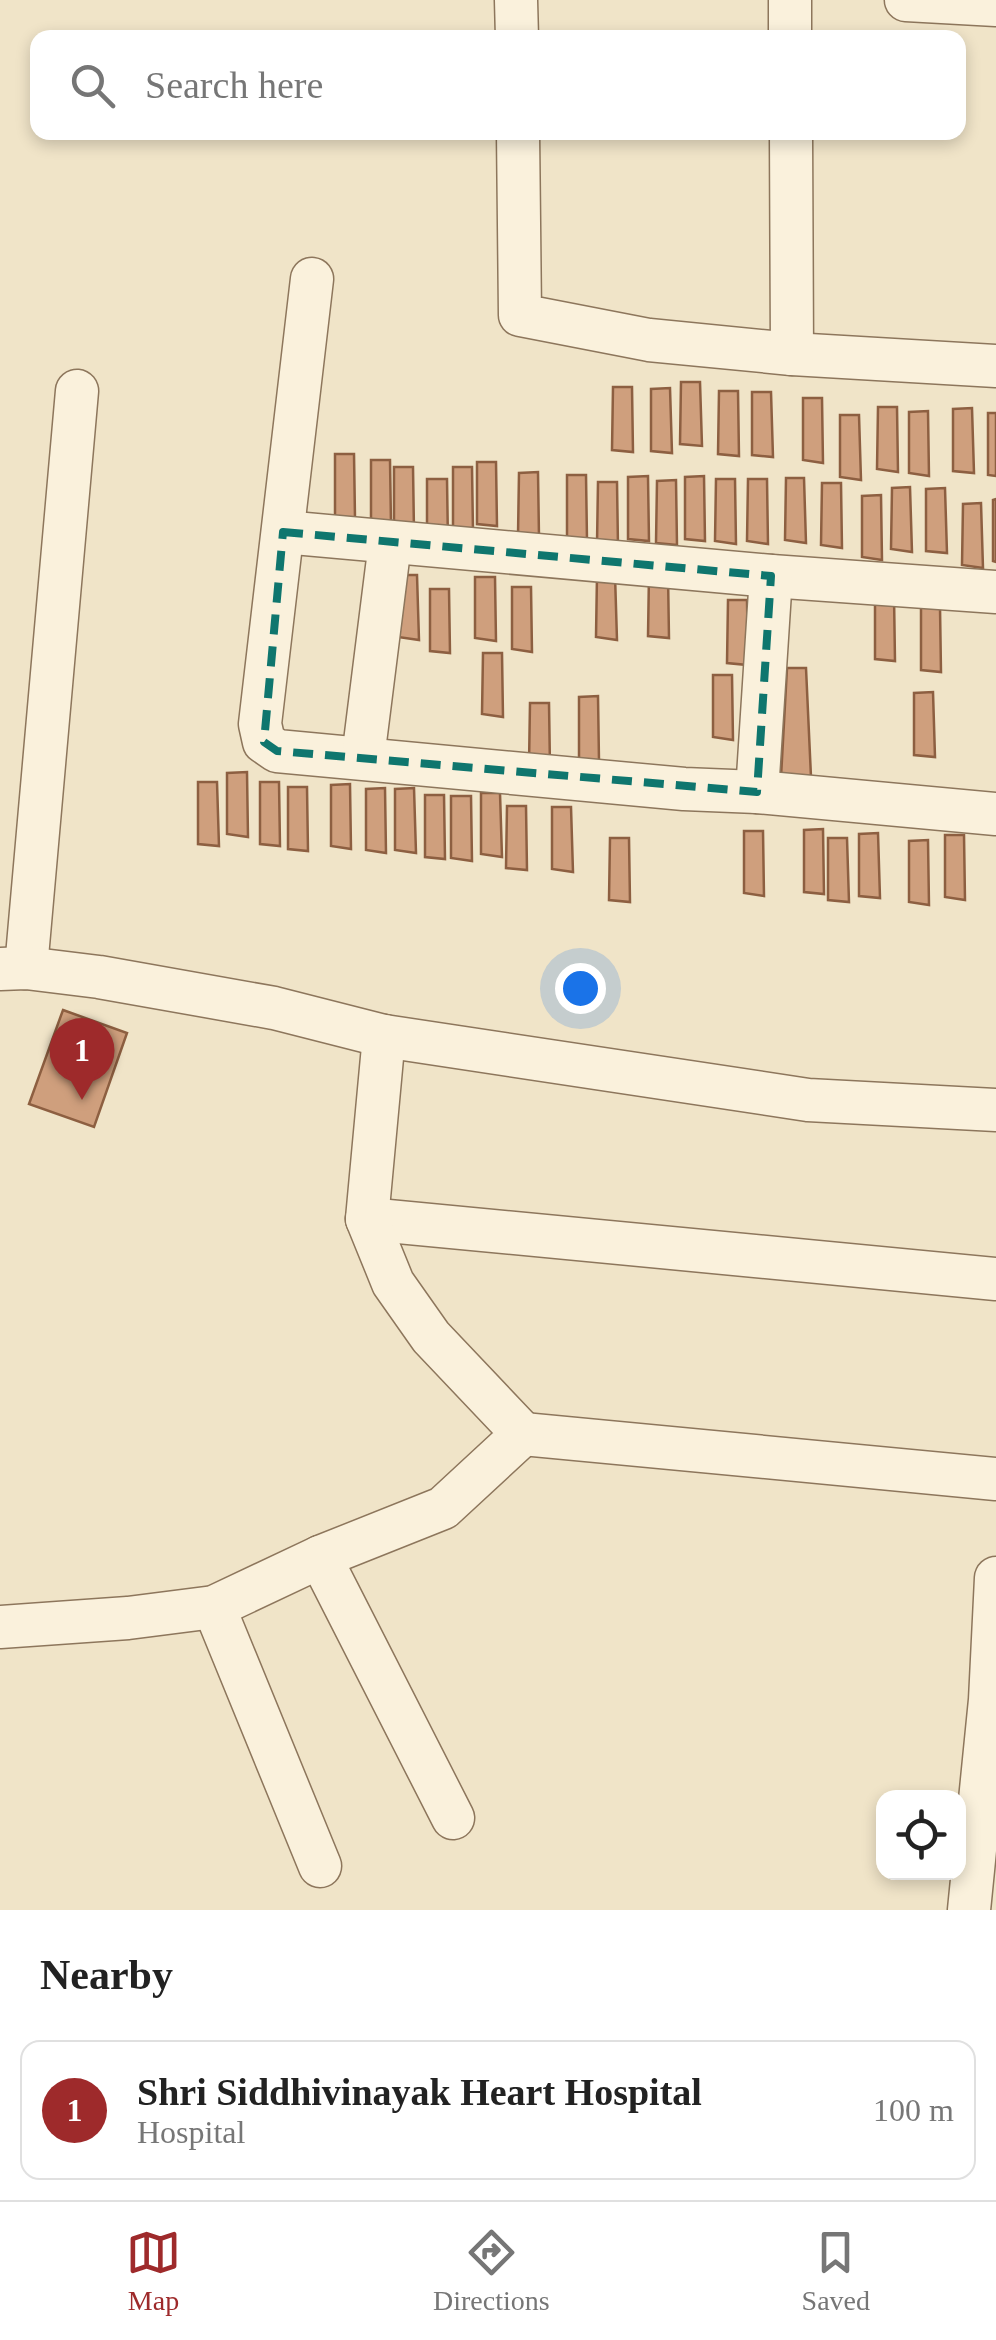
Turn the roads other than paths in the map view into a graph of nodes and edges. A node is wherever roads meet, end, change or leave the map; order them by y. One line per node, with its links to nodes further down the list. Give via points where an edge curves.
1 (516, 0): 5 (street)
2 (790, 0): 6 (street)
3 (906, 0): 4 (street)
4 (996, 5)
5 (517, 30)
6 (790, 30)
7 (518, 140): 10 (street, via 520,315 649,340)
8 (790, 140): 10 (street)
9 (312, 279): 13 (street)
10 (792, 354): 11 (street)
11 (996, 366)
12 (77, 391): 20 (street)
13 (283, 532): 14 (street); 17 (street, via 260,724 264,742 277,750)
14 (390, 543): 15 (street); 17 (street)
15 (772, 576): 16 (street); 18 (street)
16 (996, 592)
17 (364, 758): 18 (street)
18 (757, 792): 19 (street)
19 (996, 814)
20 (13, 969): 21 (street, via 274,1008)
21 (384, 1036): 22 (street, via 808,1100); 23 (street)
22 (996, 1110)
23 (367, 1219): 24 (street); 25 (street, via 393,1283 431,1337)
24 (996, 1279)
25 (523, 1434): 26 (street); 27 (street, via 443,1508)
26 (996, 1480)
27 (320, 1557): 29 (street); 31 (street)
28 (996, 1578): 33 (street)
29 (214, 1607): 30 (street); 32 (street)
30 (0, 1627)
31 (452, 1818)
32 (320, 1866)
33 (969, 1910)

